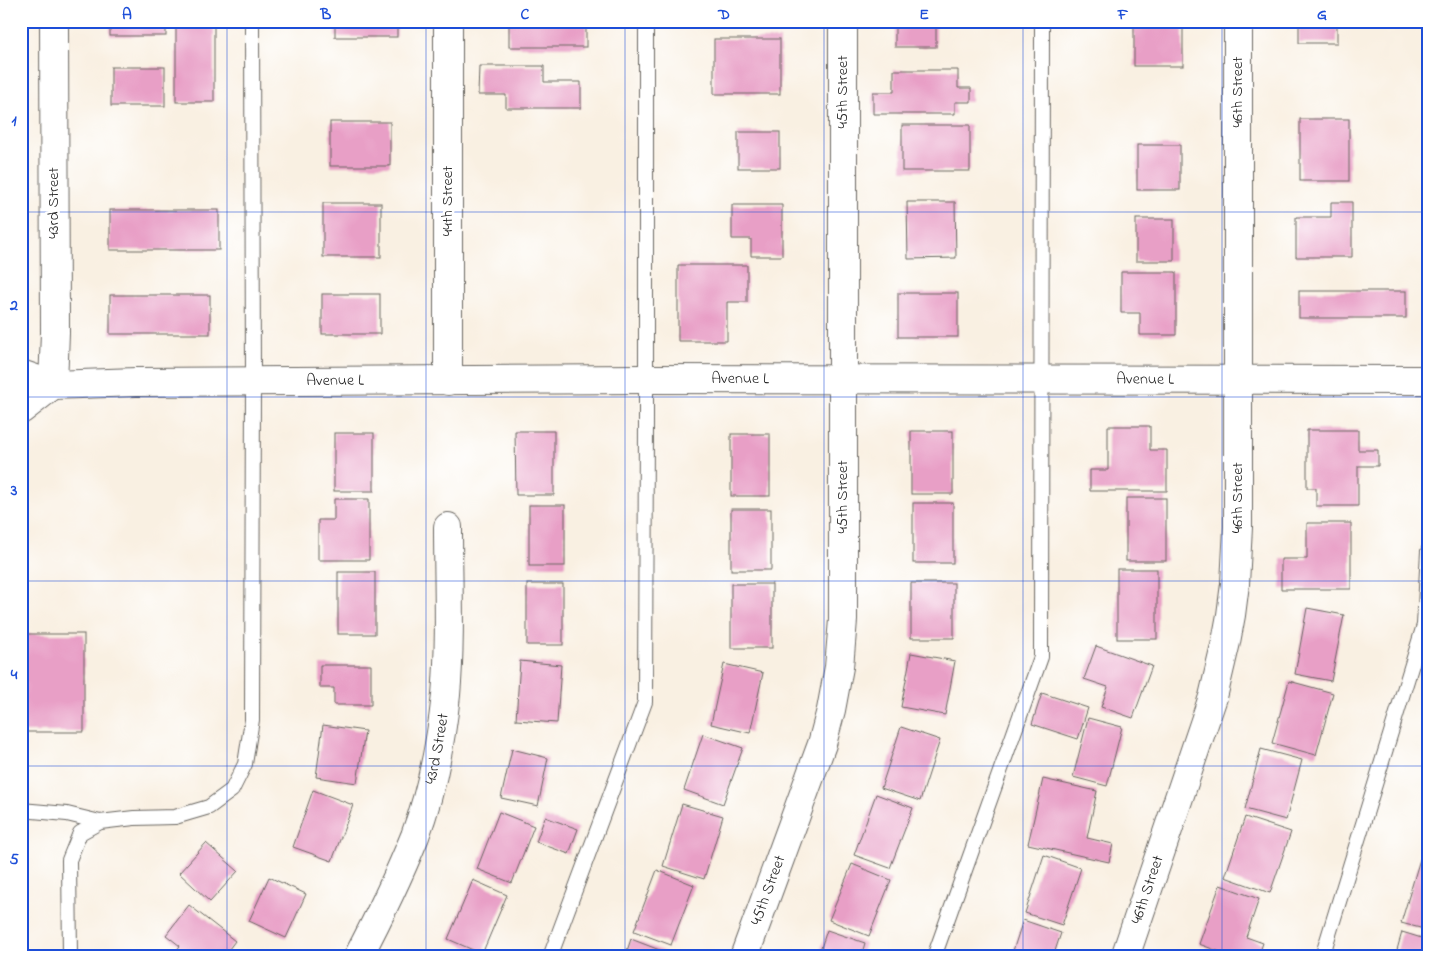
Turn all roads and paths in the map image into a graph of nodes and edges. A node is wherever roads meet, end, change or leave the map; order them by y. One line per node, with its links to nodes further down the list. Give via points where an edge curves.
1 (54, 21): 16 (street, 43rd Street)
2 (252, 21): 15 (lane)
3 (448, 21): 13 (street, 44th Street)
4 (646, 21): 9 (lane)
5 (843, 21): 10 (street, 45th Street)
6 (1042, 21): 11 (lane)
7 (1238, 21): 14 (street, 46th Street)
8 (21, 374): 16 (street, Avenue L)
9 (646, 380): 10 (street, Avenue L); 13 (street, Avenue L); 24 (lane, via 645,702)
10 (843, 380): 11 (street, Avenue L); 25 (street, 45th Street, via 843,620 839,668 822,744)
11 (1042, 380): 14 (street, Avenue L); 26 (lane, via 1041,657)
12 (1428, 380): 14 (street, Avenue L)
13 (448, 381): 15 (street, Avenue L)
14 (1238, 381): 27 (street, 46th Street, via 1238,528 1235,584 1226,642 1213,697)
15 (253, 382): 16 (street, Avenue L); 21 (lane, via 252,720 246,764 232,790 209,807 174,817)
16 (53, 385): 17 (street)
17 (21, 410)
18 (448, 527): 23 (street, 43rd Street, via 448,659 442,726 431,782 412,843 385,906)
19 (1428, 551): 28 (lane, via 1424,625)
20 (21, 810): 21 (lane, via 67,814)
21 (100, 822): 22 (lane, via 80,833 69,860)
22 (70, 957)
23 (358, 957)
24 (550, 957)
25 (744, 957)
26 (934, 957)
27 (1125, 957)
28 (1322, 957)

